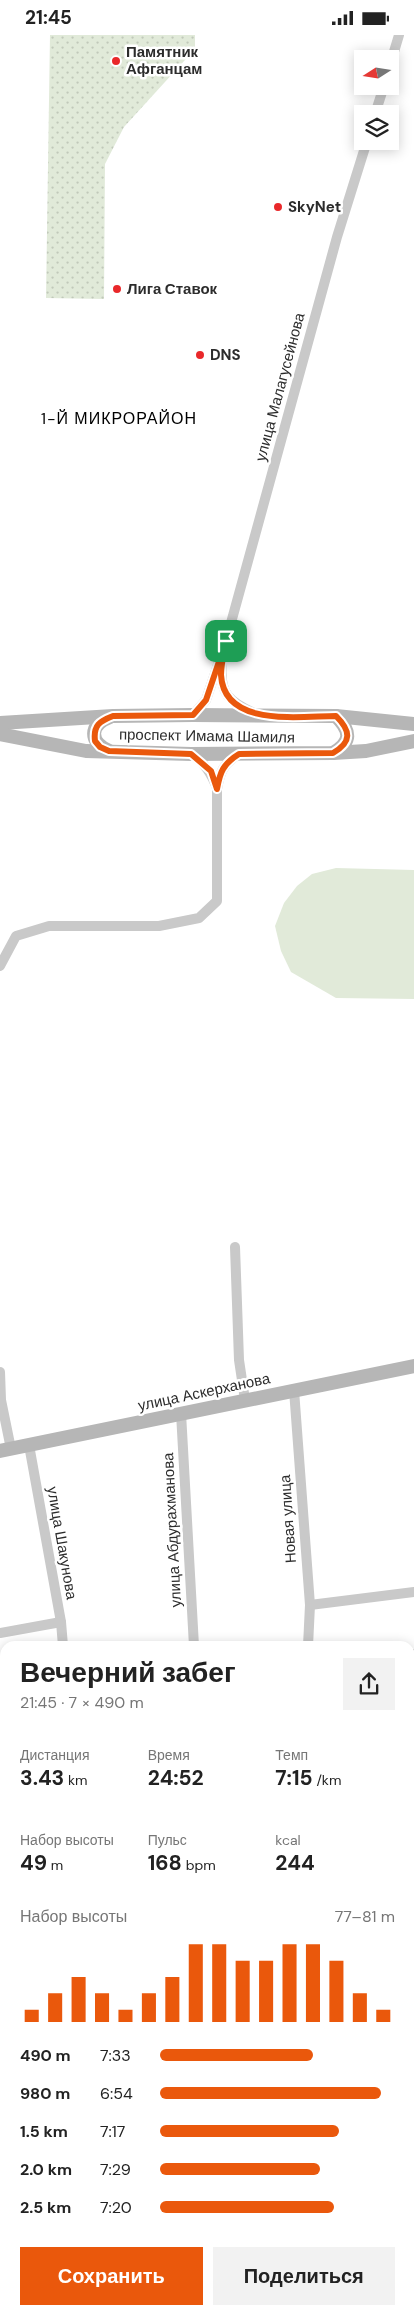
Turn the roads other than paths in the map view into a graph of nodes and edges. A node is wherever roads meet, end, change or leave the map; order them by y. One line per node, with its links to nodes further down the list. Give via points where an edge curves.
1 (399, 35): 2 (street)
2 (394, 50)
3 (364, 150): 4 (street, улица Малагусейнова)
4 (226, 641): 5 (street, via 206,700); 7 (street, via 221,675 223,686 235,705)
5 (193, 715): 6 (main road, проспект Имама Шамиля); 7 (main road, проспект Имама Шамиля)
6 (113, 716): 9 (main road, проспект Имама Шамиля); 13 (main road, via 101,721 94,733 95,741)
7 (260, 716): 8 (main road, проспект Имама Шамиля)
8 (336, 716): 10 (main road, проспект Имама Шамиля); 14 (main road, via 345,726 347,741)
9 (0, 723)
10 (414, 724)
11 (0, 734): 13 (main road, проспект Имама Шамиля, via 86,751)
12 (414, 741): 14 (main road, проспект Имама Шамиля, via 366,751)
13 (109, 751): 15 (main road, проспект Имама Шамиля)
14 (333, 753): 16 (main road, проспект Имама Шамиля)
15 (191, 754): 16 (main road, проспект Имама Шамиля); 17 (street, via 211,771)
16 (239, 754): 17 (street, via 220,772)
17 (217, 789): 18 (street, via 218,901 200,918 159,926 49,926 16,936)
18 (0, 966)
19 (235, 1247): 23 (street, via 239,1360)
20 (414, 1366): 22 (main road, улица Аскерханова)
21 (0, 1372): 26 (street)
22 (294, 1390): 23 (main road, улица Аскерханова); 28 (street, Новая улица)
23 (245, 1400): 24 (main road, улица Аскерханова)
24 (180, 1413): 25 (main road, улица Аскерханова); 32 (street, улица Абдурахманова)
25 (29, 1445): 26 (main road, улица Аскерханова); 29 (street, улица Шакунова)
26 (6, 1450)
27 (414, 1592): 28 (street)
28 (310, 1605): 33 (street, Новая улица)
29 (61, 1622): 30 (street); 31 (street, улица Шакунова)
30 (0, 1633)
31 (63, 1641)
32 (194, 1641)
33 (308, 1641)

